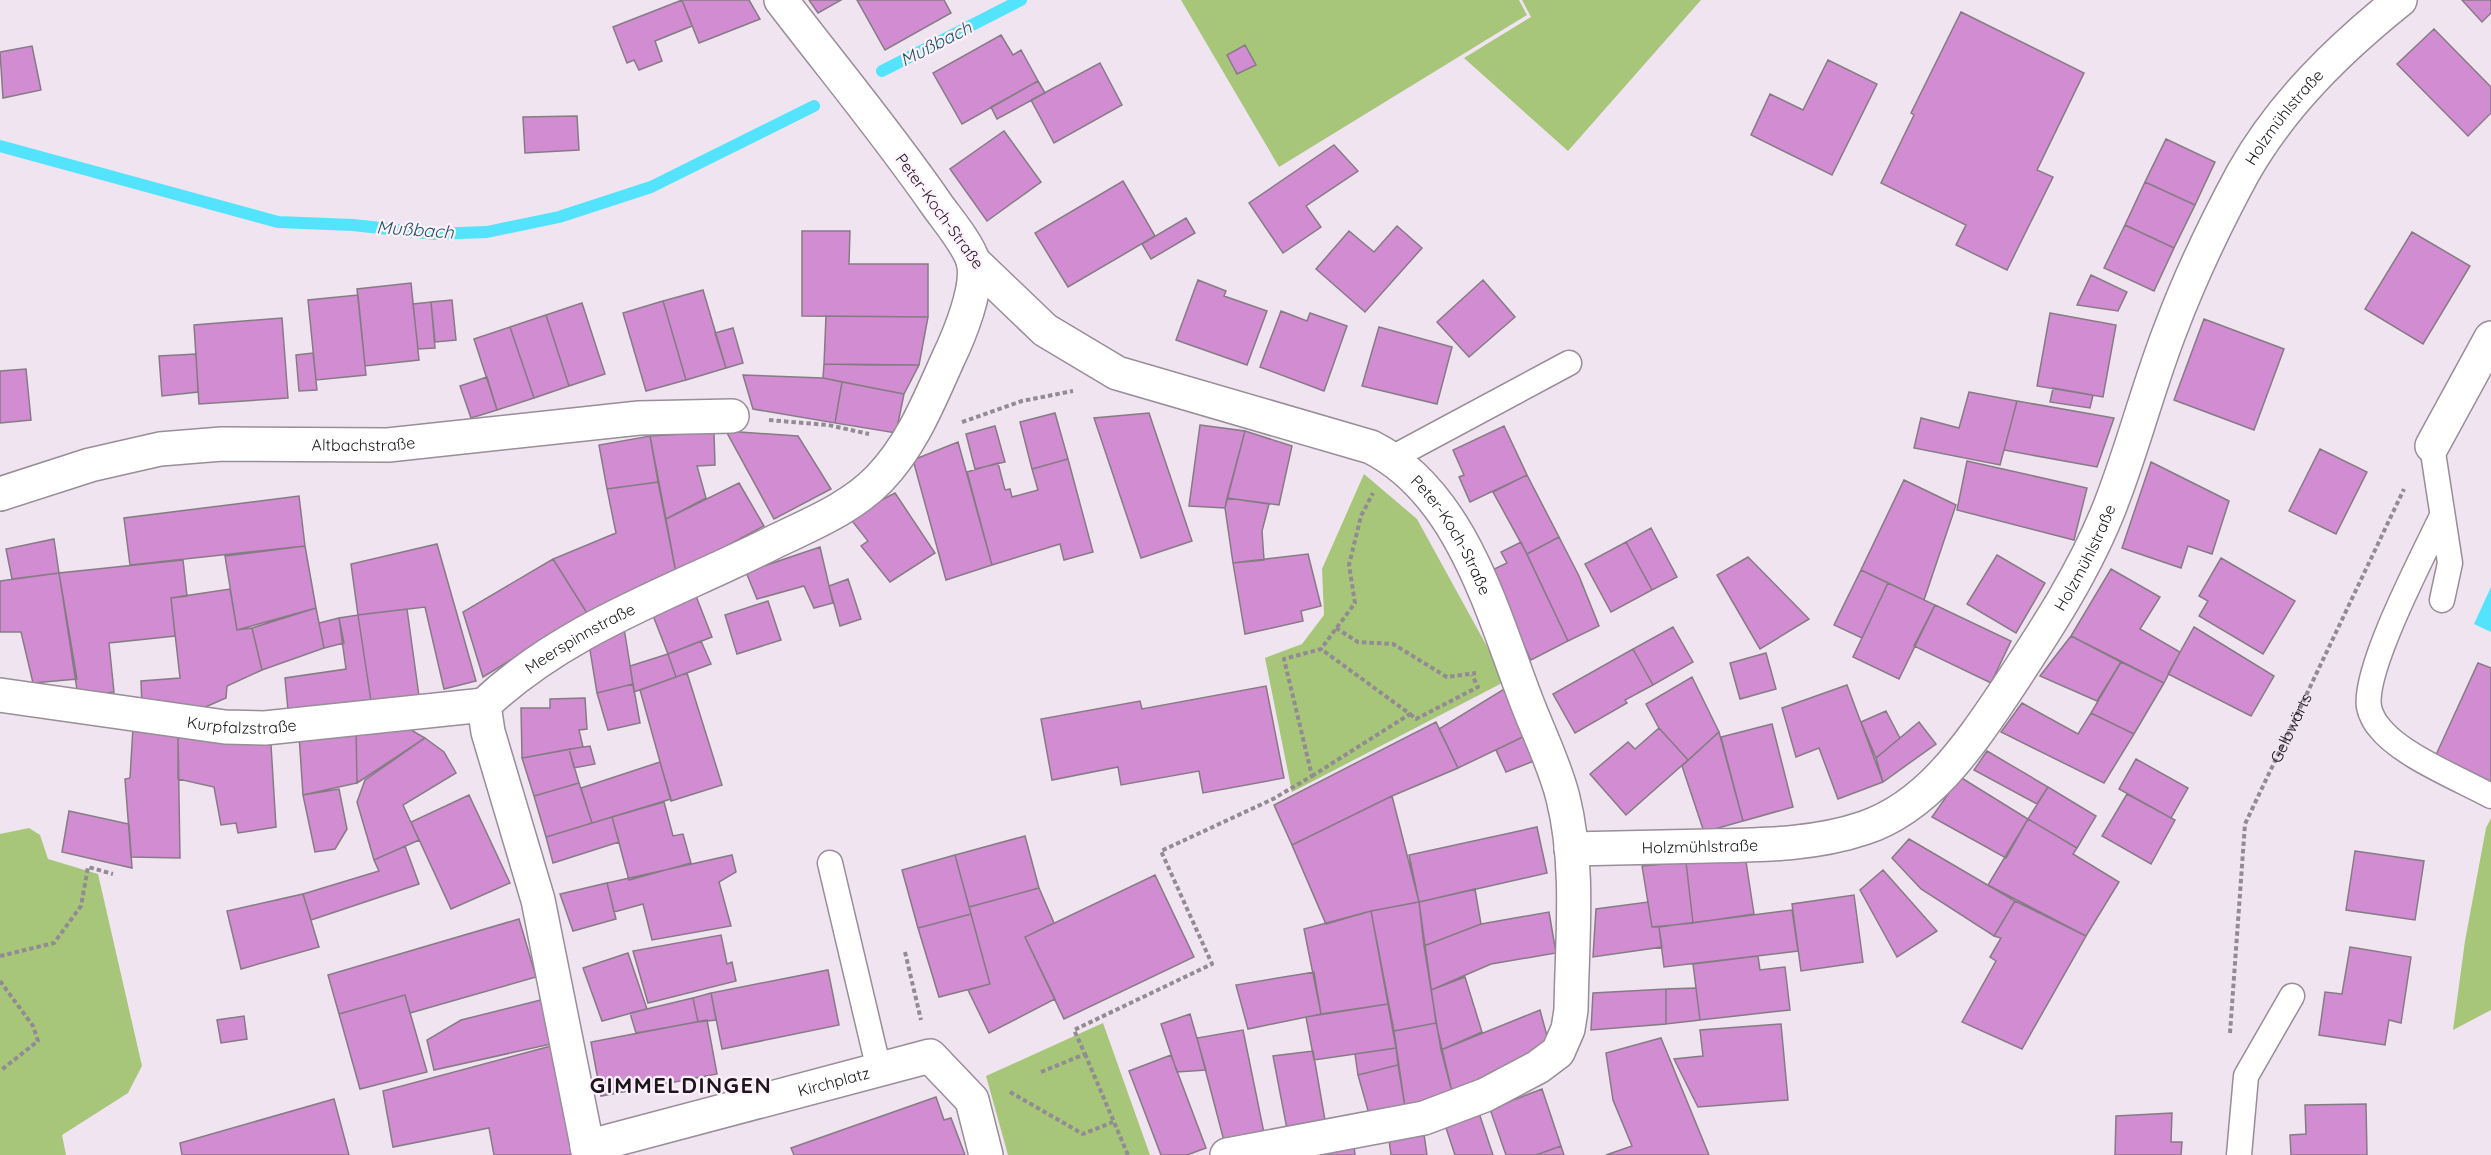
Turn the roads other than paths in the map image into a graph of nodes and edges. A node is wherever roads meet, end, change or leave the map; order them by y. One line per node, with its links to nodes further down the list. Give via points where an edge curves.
1 (781, 0): 3 (street, Peter-Koch-Straße, via 926,189)
2 (2400, 0): 15 (street, Holzmühlstraße, via 2317,74 2278,120 2244,171 2206,245 2171,328 2112,502 2089,555 1971,744 1934,783 1904,808 1866,827 1821,839 1767,845)
3 (973, 261): 8 (street, Peter-Koch-Straße, via 1046,330 1117,374 1371,447); 13 (street, Meerspinnstraße, via 972,294 966,318 909,441 878,480 841,508 600,625 542,658)
4 (2491, 338): 7 (street)
5 (1569, 363): 8 (lane)
6 (732, 416): 9 (street, Altbachstraße, via 639,418 388,445 222,444 160,449 90,465)
7 (2432, 446): 10 (lane)
8 (1392, 458): 15 (street, Peter-Koch-Straße, via 1415,479 1463,547 1563,797)
9 (0, 494)
10 (2442, 516): 11 (lane, via 2450,563); 14 (lane, via 2389,629 2372,680 2369,706 2378,726 2394,744)
11 (2442, 600)
12 (0, 695): 13 (street, Kurpfalzstraße, via 225,727 265,728)
13 (484, 705): 19 (street, via 488,732 538,900)
14 (2491, 796)
15 (1571, 849): 21 (street, Peter-Koch-Straße, via 1571,1010 1558,1052 1511,1082 1425,1118)
16 (830, 863): 18 (lane)
17 (2292, 996): 22 (lane, via 2246,1076)
18 (879, 1070): 19 (street, Kirchplatz); 20 (street, Kirchplatz, via 930,1056 972,1101)
19 (588, 1151)
20 (986, 1155)
21 (1227, 1155)
22 (2240, 1155)

